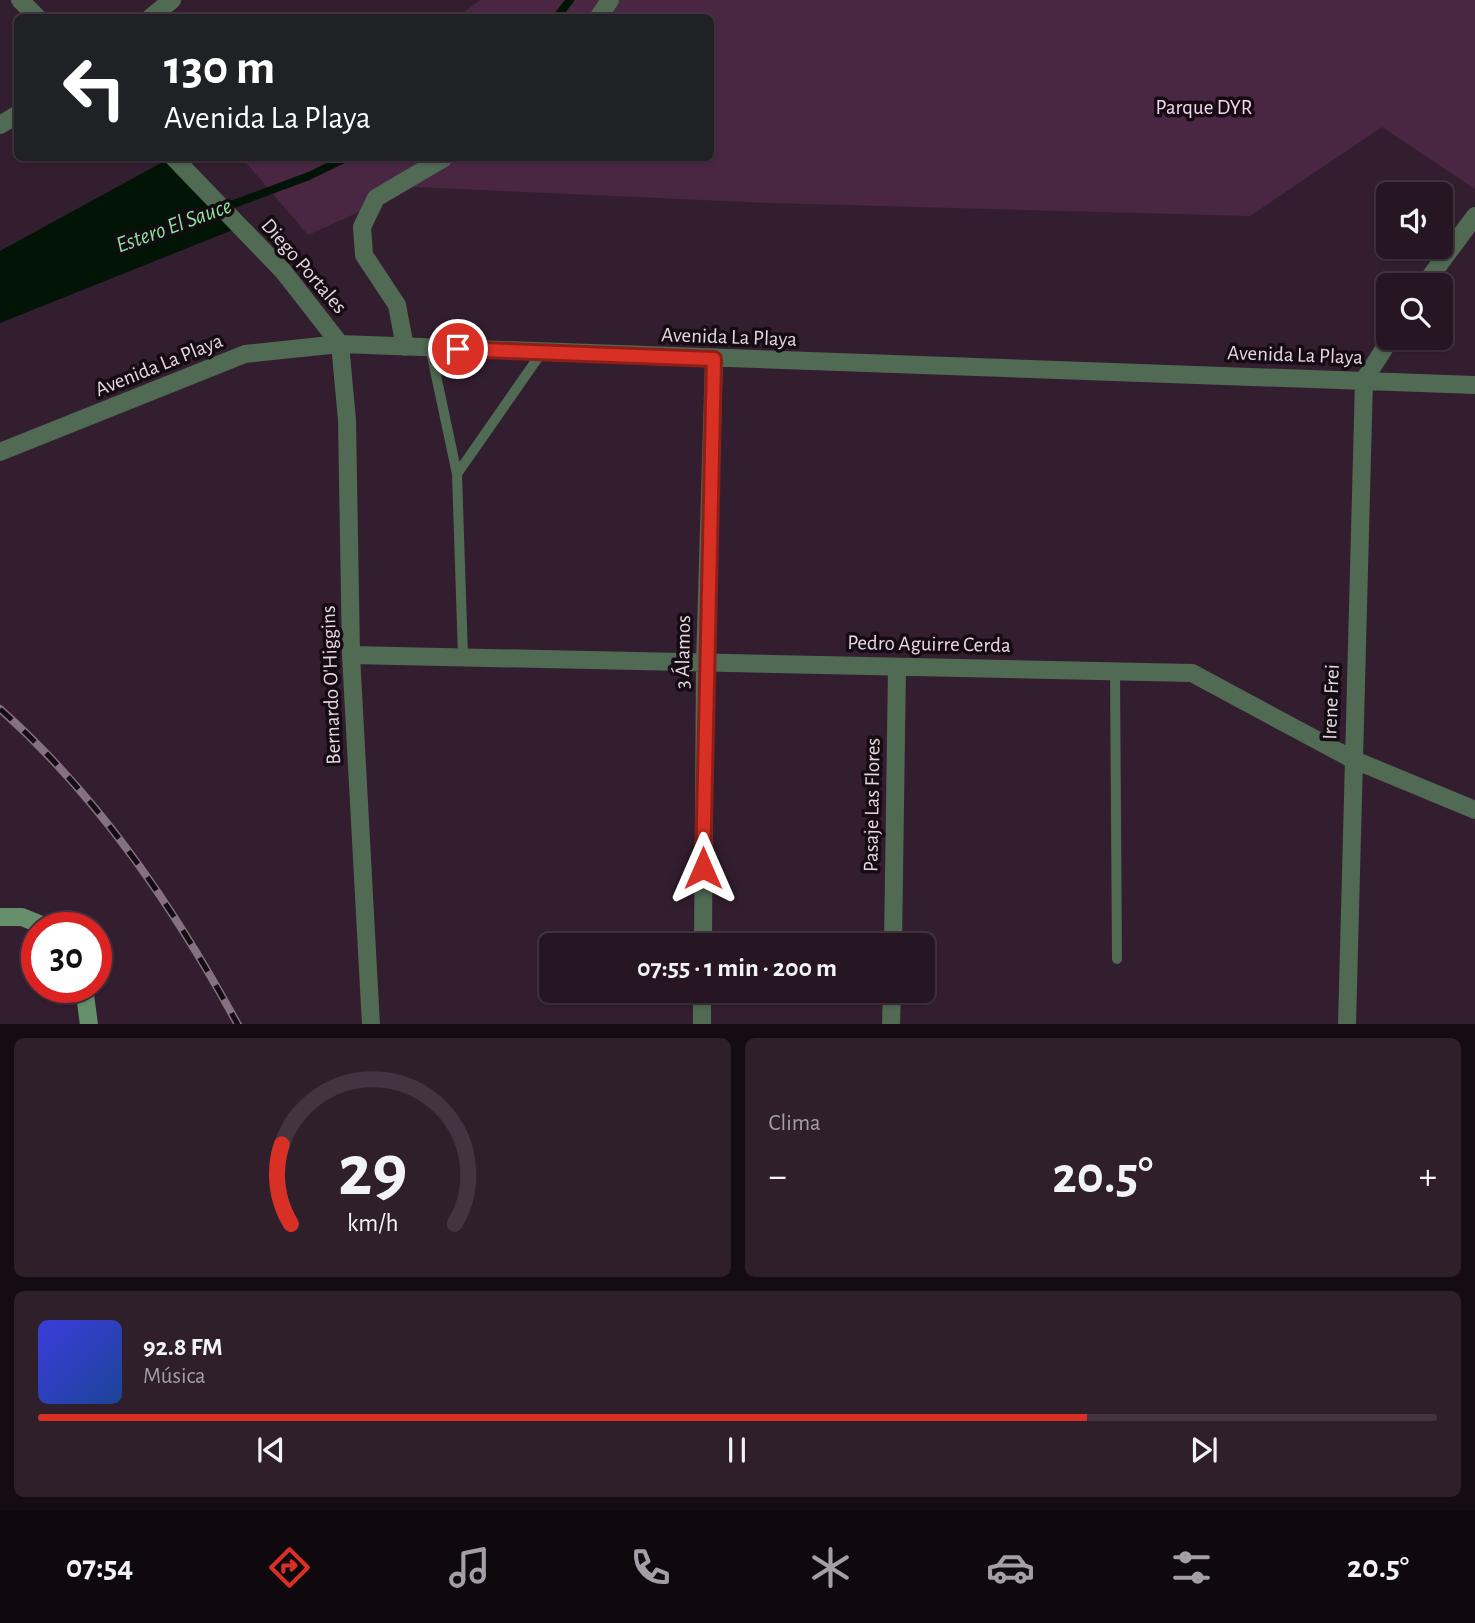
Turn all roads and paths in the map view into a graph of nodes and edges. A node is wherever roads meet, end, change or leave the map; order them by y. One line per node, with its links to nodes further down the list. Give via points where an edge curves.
1 (20, 0): 3 (street)
2 (172, 0): 4 (street)
3 (34, 14)
4 (155, 14)
5 (177, 161): 9 (street, Diego Portales, via 283,271)
6 (439, 161): 10 (street, via 376,198 362,227 365,255 397,305)
7 (1475, 216): 8 (street)
8 (1433, 273)
9 (340, 344): 10 (street, Avenida La Playa); 17 (street, Avenida La Playa, via 244,354); 19 (street, Bernardo O'Higgins, via 347,420)
10 (405, 346): 11 (street, Avenida La Playa)
11 (430, 347): 13 (street, Avenida La Playa); 18 (lane)
12 (1383, 350): 15 (street)
13 (542, 352): 14 (street, Avenida La Playa); 18 (lane)
14 (714, 359): 15 (street, Avenida La Playa); 21 (street, 3 Álamos)
15 (1364, 380): 16 (street, Avenida La Playa); 24 (street, Irene Frei)
16 (1475, 385)
17 (0, 452)
18 (457, 474): 20 (lane)
19 (351, 655): 20 (street, Pedro Aguirre Cerda); 35 (street, Bernardo O'Higgins)
20 (463, 657): 21 (street, Pedro Aguirre Cerda)
21 (705, 663): 22 (street, Pedro Aguirre Cerda); 28 (street, 3 Álamos)
22 (897, 667): 23 (street, Pedro Aguirre Cerda); 29 (street, Pasaje Las Flores)
23 (1115, 671): 24 (street, Pedro Aguirre Cerda, via 1192,673); 30 (lane)
24 (1352, 759): 25 (street, Pedro Aguirre Cerda); 38 (street, Irene Frei)
25 (1475, 810)
26 (0, 918): 27 (street)
27 (21, 921)
28 (703, 933)
29 (893, 933)
30 (1117, 959)
31 (86, 1003): 34 (street)
32 (702, 1003): 36 (street)
33 (892, 1003): 37 (street)
34 (89, 1024)
35 (371, 1024)
36 (702, 1024)
37 (891, 1024)
38 (1347, 1024)

